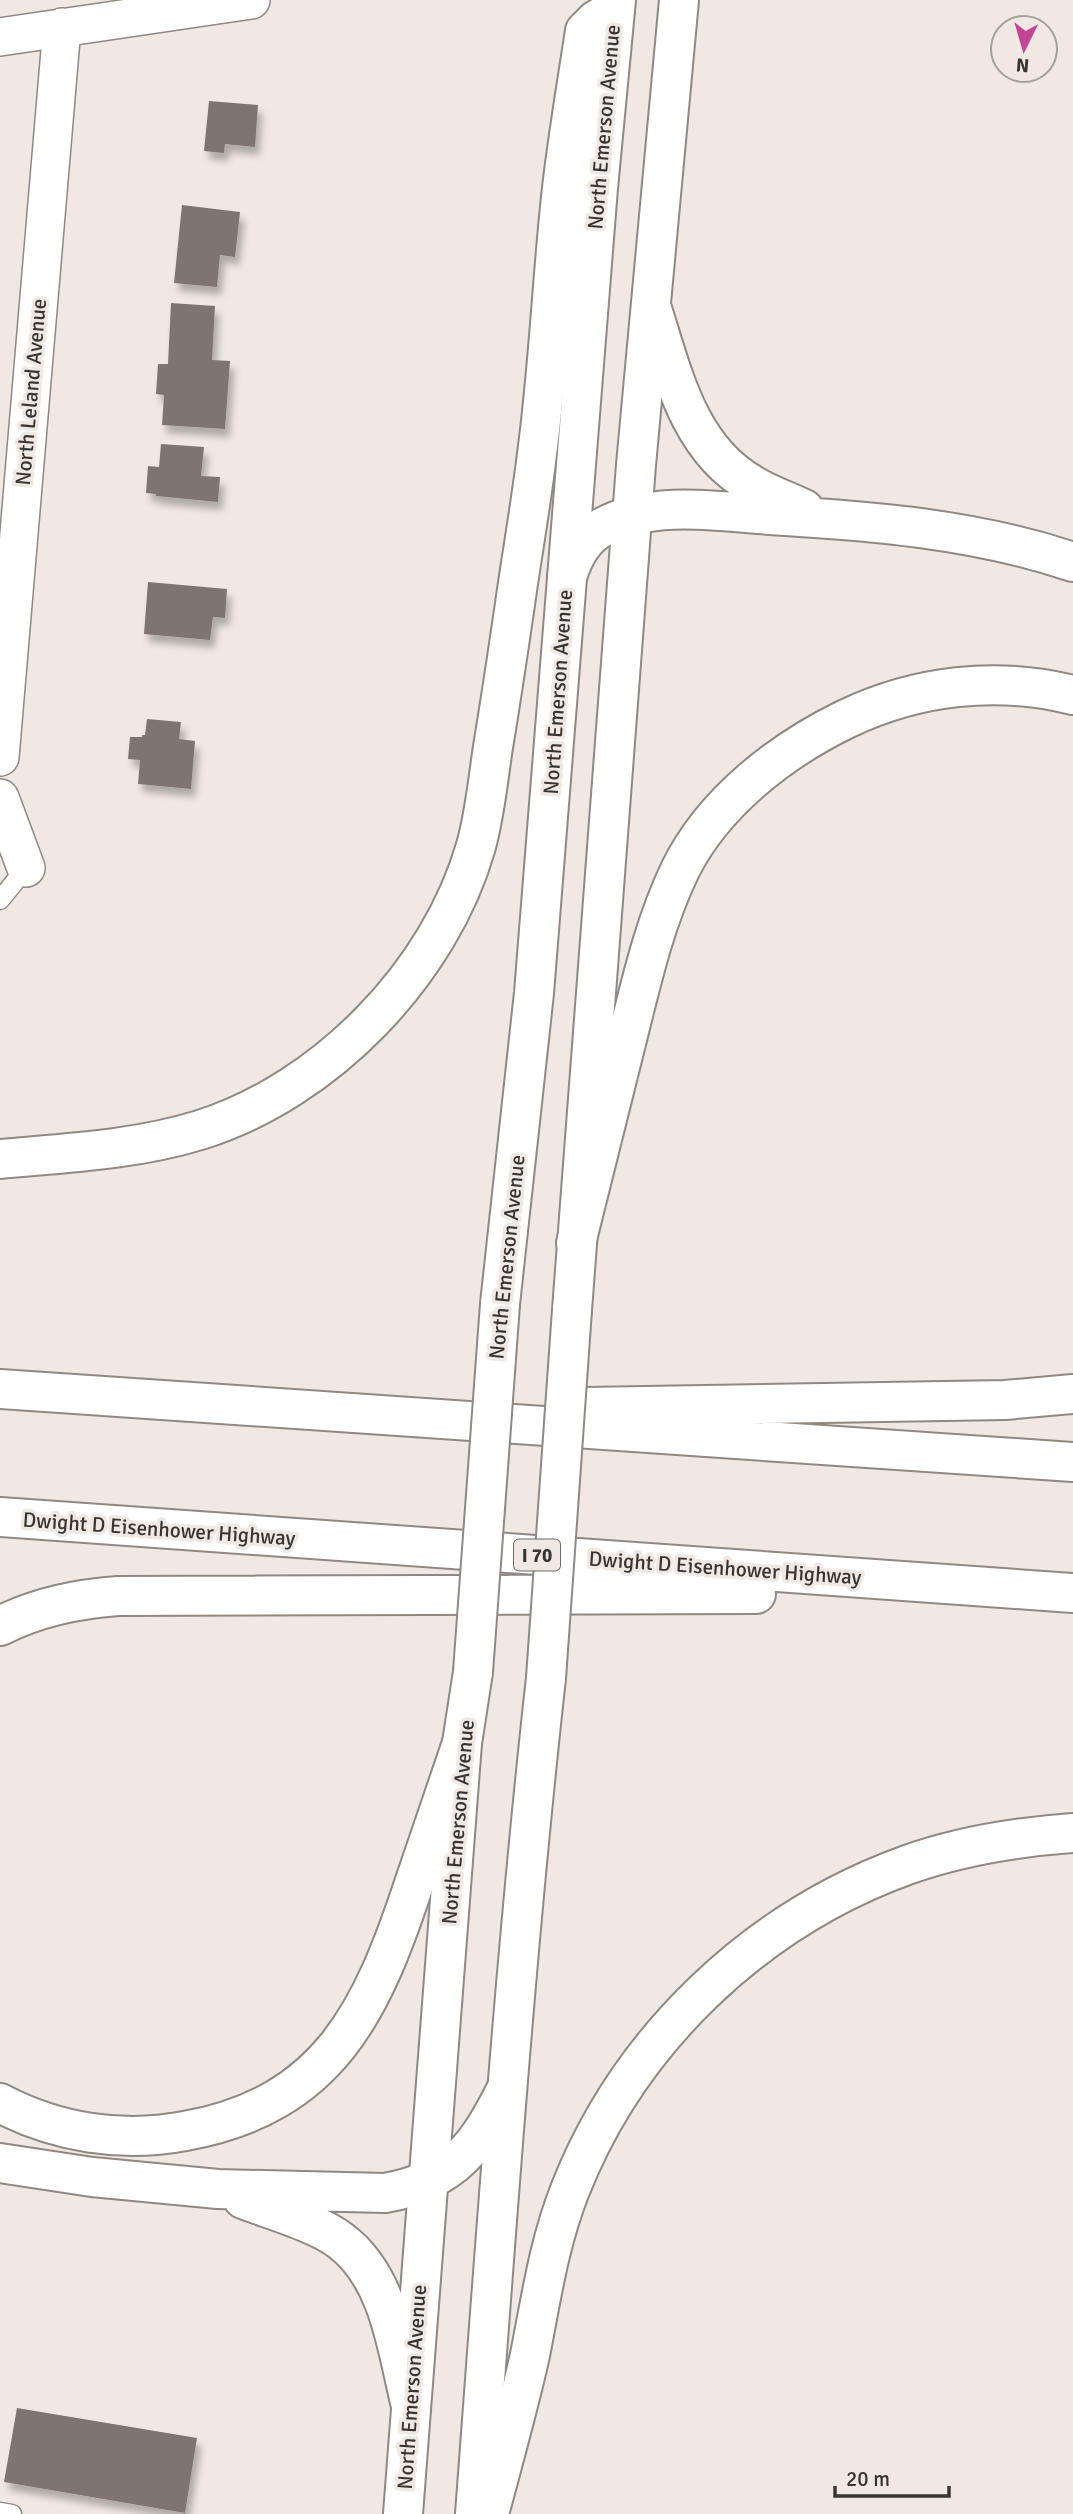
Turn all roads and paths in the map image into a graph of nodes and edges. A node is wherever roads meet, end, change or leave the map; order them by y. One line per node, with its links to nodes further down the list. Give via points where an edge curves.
1 (251, 0): 4 (street)
2 (679, 0): 6 (main road)
3 (615, 4): 10 (main road, North Emerson Avenue); 16 (main road, via 585,31 562,187 538,452 490,770 475,848 451,909 414,971 376,1015 302,1080 257,1106 221,1123 136,1145)
4 (62, 27): 5 (street); 12 (street, North Leland Avenue)
5 (0, 37)
6 (651, 306): 7 (main road); 8 (main road, via 681,399 716,455 750,484)
7 (632, 516): 8 (main road, via 679,510); 10 (main road, via 591,535 573,558); 17 (main road)
8 (825, 518): 9 (main road, via 933,529)
9 (1073, 562)
10 (566, 577): 25 (main road, North Emerson Avenue, bridge, via 534,993 500,1304 473,1672)
11 (1073, 695): 17 (main road, via 986,685 944,688 895,700 805,740 733,800 681,869 657,929)
12 (0, 757)
13 (0, 798): 14 (street)
14 (26, 868): 15 (lane)
15 (0, 900)
16 (0, 1159)
17 (576, 1243): 27 (main road, bridge, via 546,1678)
18 (0, 1389): 20 (main road)
19 (1073, 1394): 20 (main road, via 1005,1400)
20 (329, 1412): 21 (main road)
21 (1073, 1462)
22 (0, 1517): 23 (main road, Dwight D Eisenhower Highway / I 70)
23 (1068, 1592): 24 (main road, via 118,1596 59,1604)
24 (0, 1626)
25 (462, 1743): 28 (main road, via 383,1971 361,2014 328,2059 308,2077 240,2116 149,2136 69,2130); 30 (main road, North Emerson Avenue)
26 (1073, 1833): 37 (main road, via 947,1853 885,1873 836,1896 749,1952 694,2001 650,2050 601,2122 569,2192)
27 (507, 2088): 30 (main road, via 465,2156); 36 (main road)
28 (0, 2103)
29 (0, 2163): 31 (main road)
30 (428, 2180): 31 (main road, via 404,2190 368,2194); 32 (main road, North Emerson Avenue)
31 (218, 2189): 32 (main road, via 326,2232 355,2254 387,2308)
32 (411, 2406): 35 (main road, North Emerson Avenue)
33 (0, 2512): 34 (lane)
34 (12, 2514)
35 (402, 2514)
36 (475, 2514)
37 (489, 2514)

